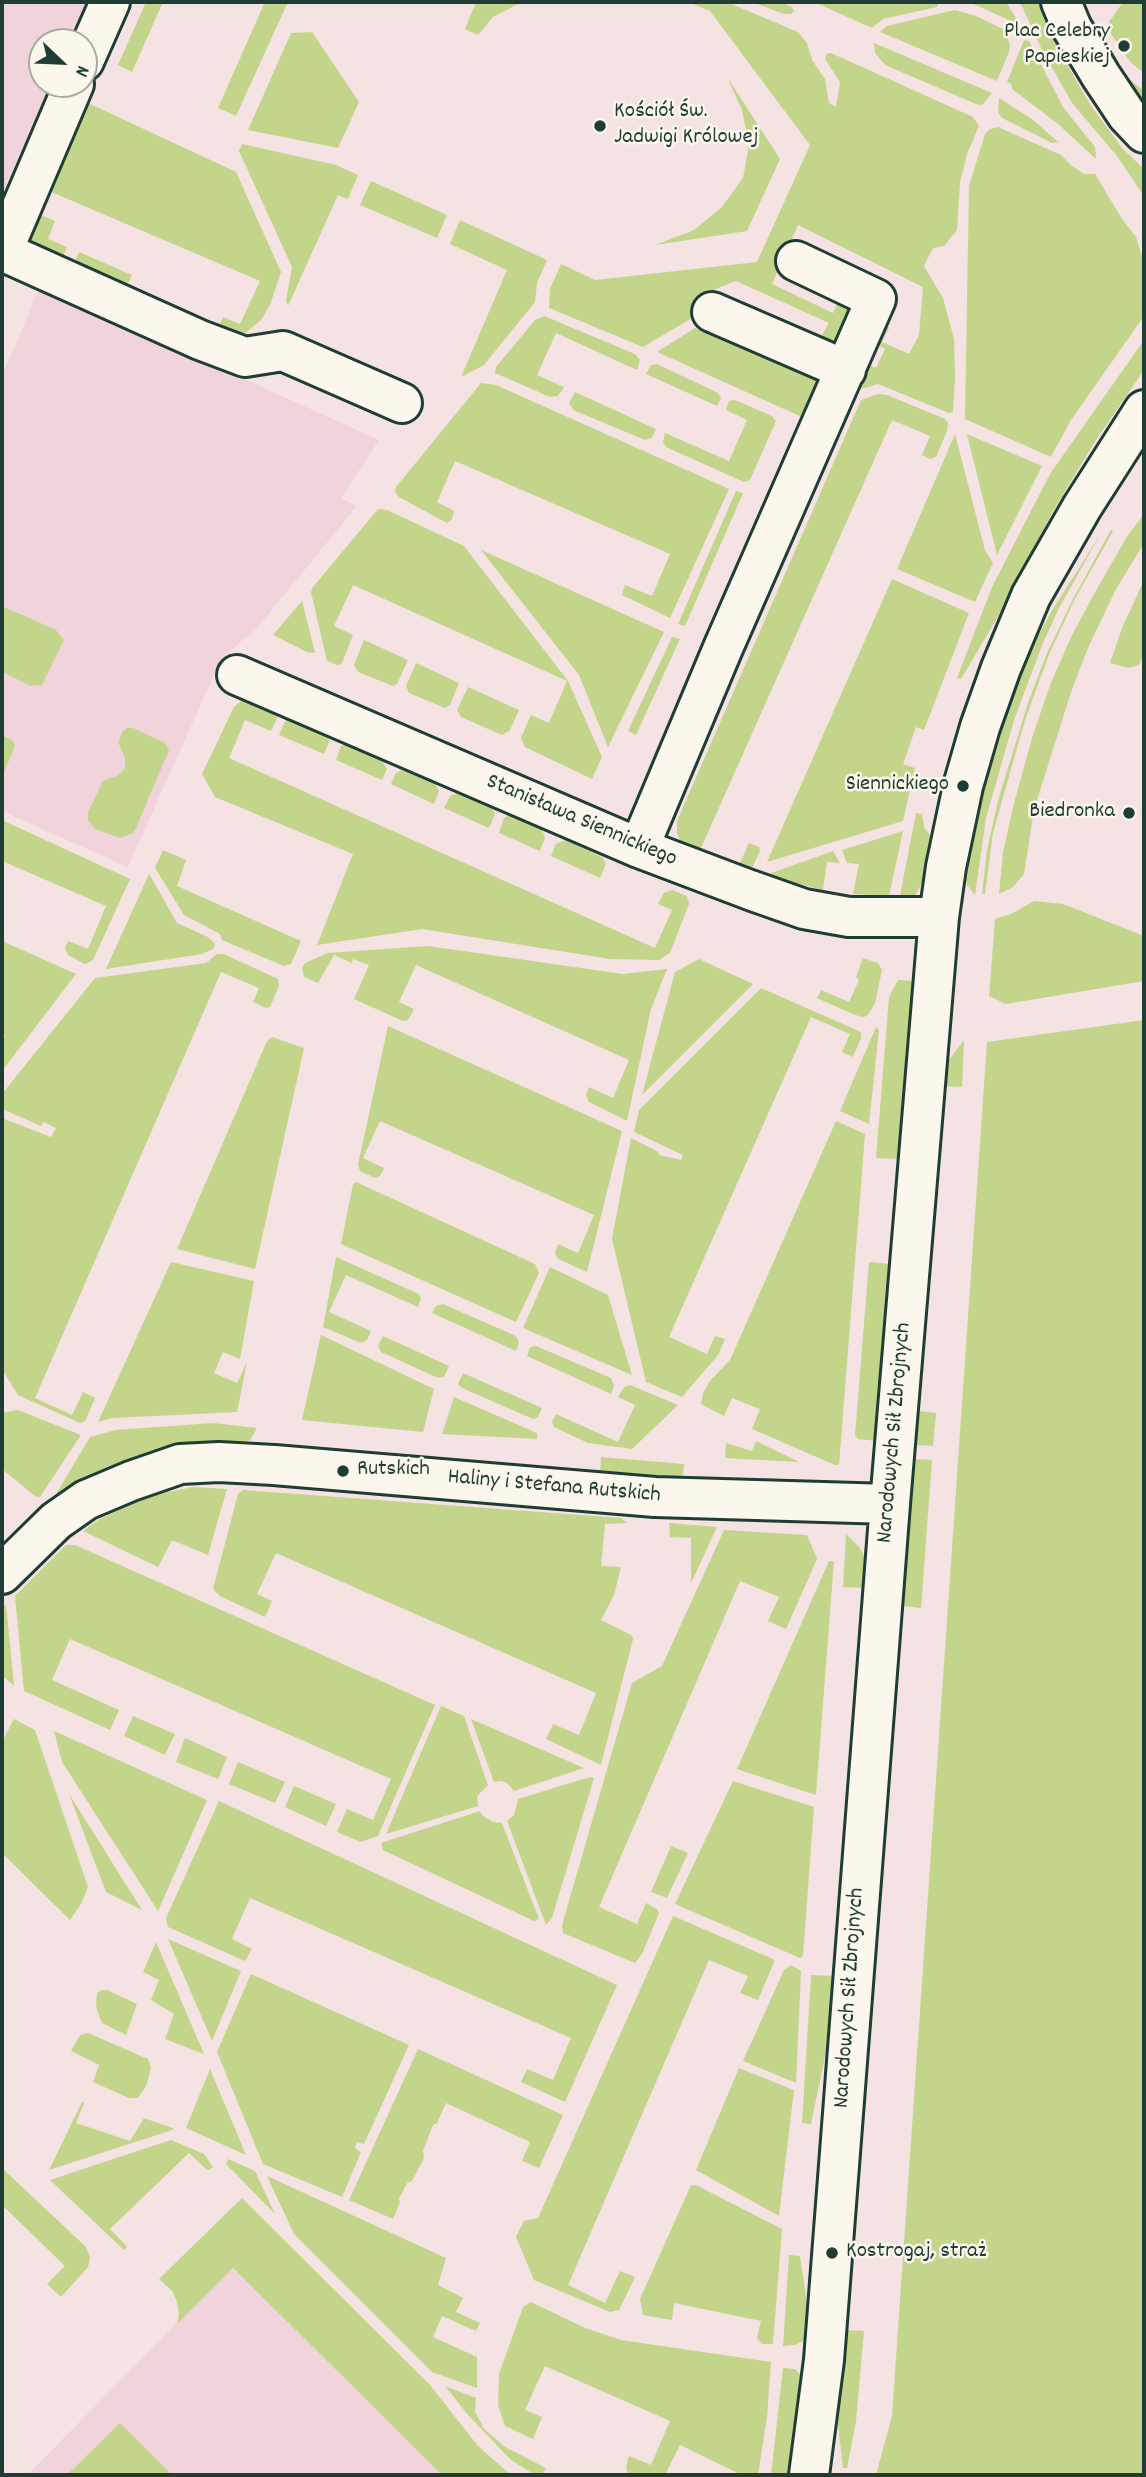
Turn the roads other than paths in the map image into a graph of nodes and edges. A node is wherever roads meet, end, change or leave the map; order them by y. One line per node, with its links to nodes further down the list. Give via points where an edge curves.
1 (110, 2): 3 (street)
2 (1061, 2): 5 (street, via 1101,76)
3 (98, 29)
4 (68, 98): 6 (street)
5 (1144, 133)
6 (2, 252): 10 (street, via 211,345 245,357 283,351)
7 (796, 261): 9 (street, via 876,299)
8 (712, 312): 9 (street)
9 (846, 370): 13 (street)
10 (402, 403)
11 (1137, 420): 14 (street, Narodowych Sił Zbrojnych, via 1031,596 1000,668 963,786)
12 (237, 675): 13 (street, Stanisława Siennickiego)
13 (639, 848): 14 (street, Stanisława Siennickiego, via 804,909 849,917)
14 (939, 918): 15 (street, Narodowych Sił Zbrojnych)
15 (890, 1504): 16 (street, Haliny i Stefana Rutskich, via 655,1497 260,1464 180,1464 86,1500 56,1521); 17 (street, Narodowych Sił Zbrojnych, via 824,2360)
16 (2, 1574)
17 (809, 2475)

